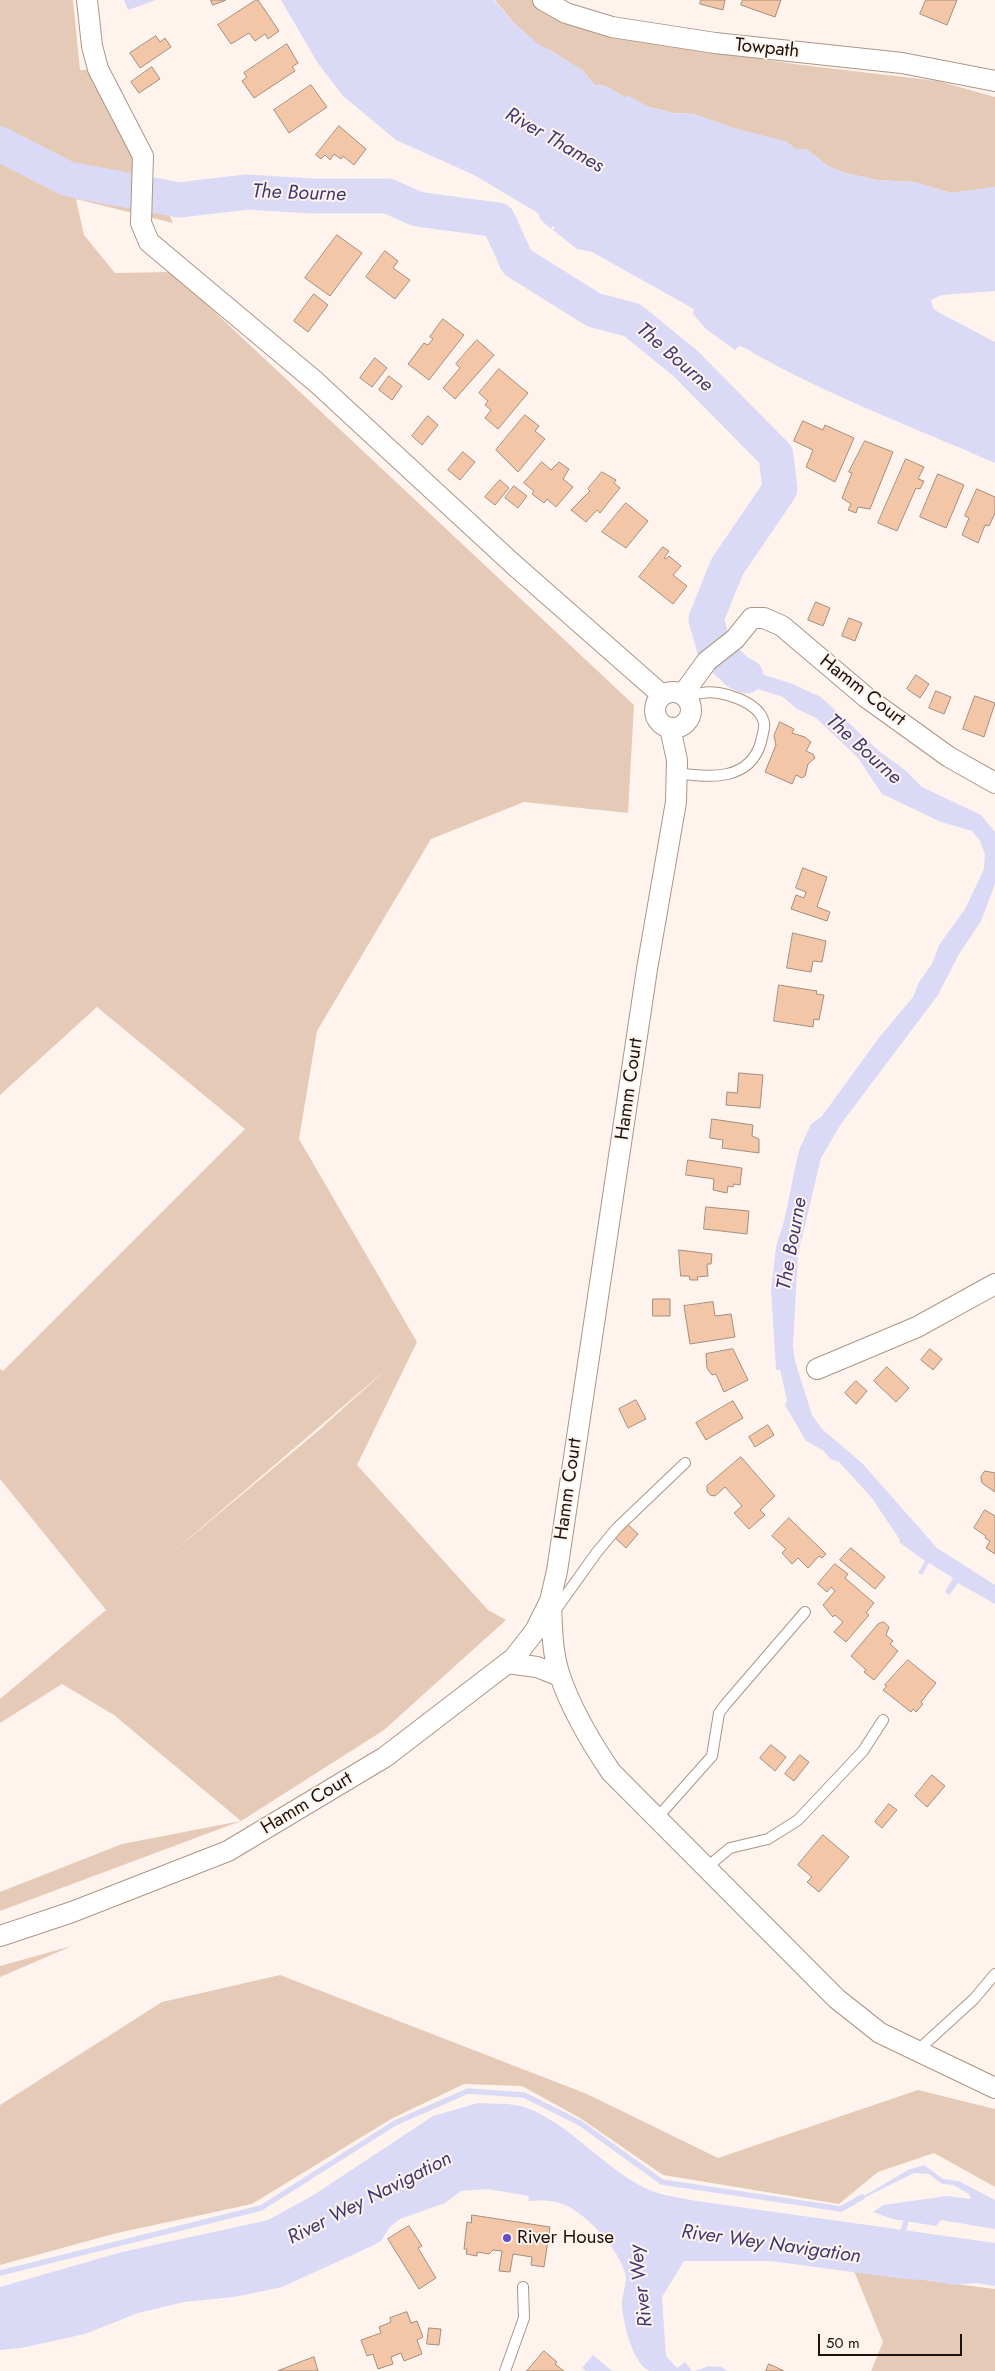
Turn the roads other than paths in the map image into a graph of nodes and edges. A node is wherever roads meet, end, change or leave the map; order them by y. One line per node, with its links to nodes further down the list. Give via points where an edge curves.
1 (87, 0): 4 (street, via 98,69 142,156 141,223 149,242 316,382 513,564)
2 (543, 0): 3 (street, Towpath, via 566,13 612,27 715,43 902,63)
3 (995, 81)
4 (662, 695): 5 (street, via 676,691); 6 (street, via 655,714 663,726)
5 (685, 696): 6 (street, via 692,710 688,722); 7 (lane, via 702,692 720,694 749,705 764,723 763,734 757,754 743,768 715,776); 8 (street, Hamm Court, via 707,661 735,639 752,618 764,618 782,626 867,698 949,757)
6 (670, 728): 7 (street, Hamm Court, via 678,760)
7 (677, 773): 12 (street, Hamm Court, via 676,802 647,969)
8 (995, 783)
9 (995, 1284): 10 (street, via 917,1327)
10 (817, 1369)
11 (685, 1463): 12 (lane, via 617,1528)
12 (551, 1609): 14 (street, Hamm Court); 15 (street, via 552,1640)
13 (805, 1612): 17 (lane, via 725,1705 720,1714 712,1756)
14 (507, 1663): 15 (street, via 537,1667); 19 (street, Hamm Court, via 385,1757 228,1851 72,1912)
15 (560, 1676): 17 (street, via 595,1748 611,1772)
16 (883, 1720): 18 (lane, via 863,1751 798,1820 768,1838 730,1848)
17 (657, 1818): 18 (street)
18 (706, 1868): 21 (street, via 837,1999 880,2033)
19 (0, 1936)
20 (995, 1974): 21 (lane, via 974,1999)
21 (916, 2052): 22 (street)
22 (995, 2088)
23 (523, 2287): 24 (lane, via 524,2318)
24 (506, 2371)

